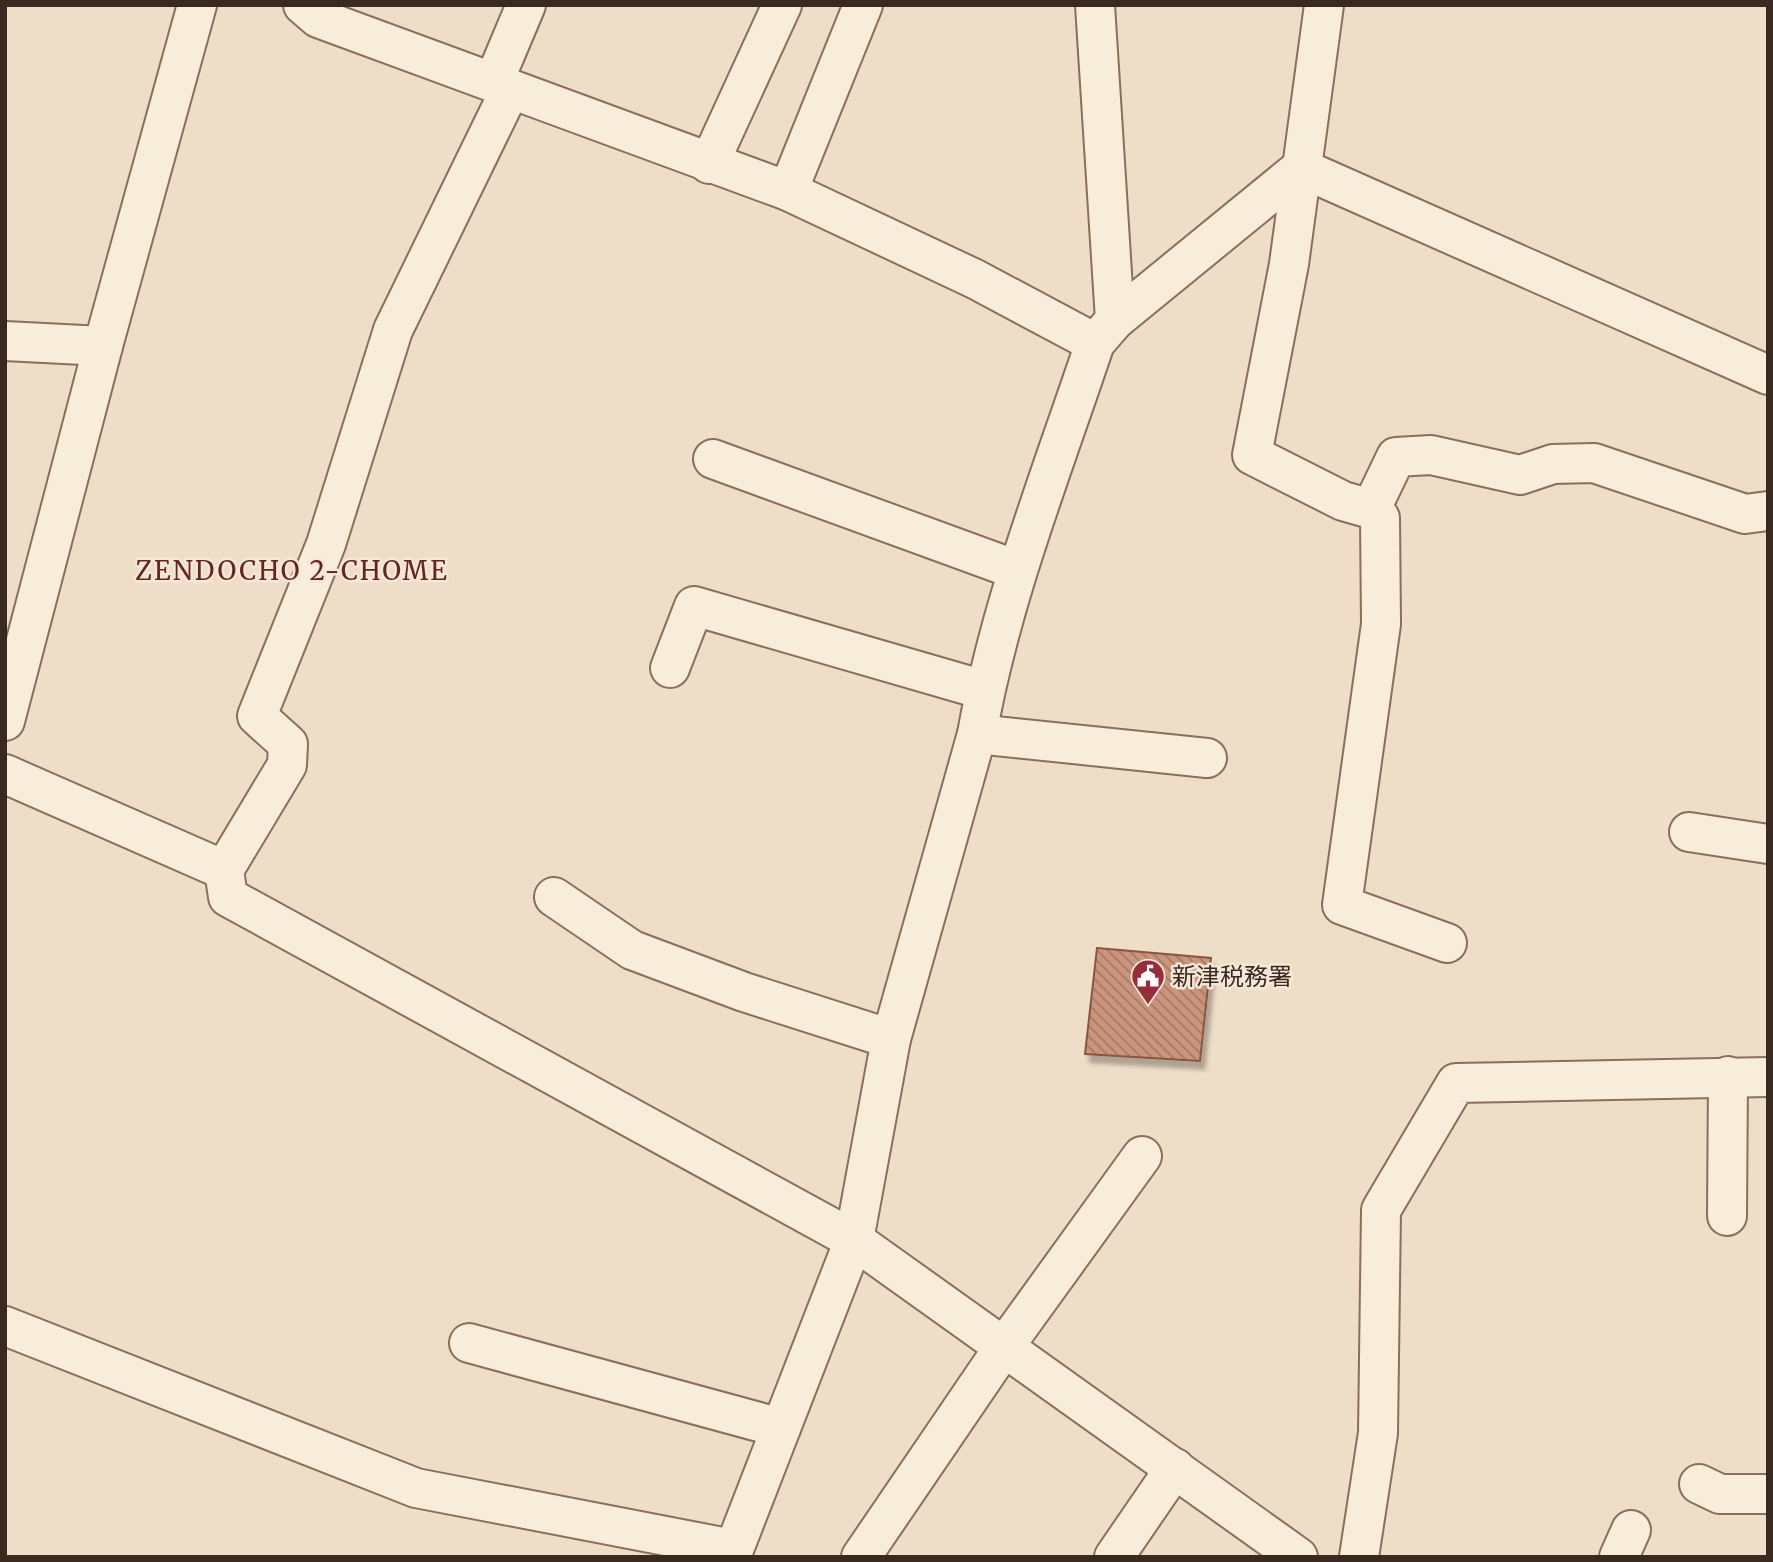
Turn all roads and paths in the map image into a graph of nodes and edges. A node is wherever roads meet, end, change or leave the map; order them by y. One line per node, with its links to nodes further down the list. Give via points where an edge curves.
1 (197, 5): 14 (street)
2 (303, 5): 8 (street, via 318,18)
3 (526, 5): 8 (street)
4 (782, 5): 9 (street)
5 (863, 5): 11 (street)
6 (1096, 5): 12 (street)
7 (1324, 5): 10 (street)
8 (502, 86): 9 (street); 28 (street, via 393,330 326,544 257,716 288,744 286,765)
9 (709, 164): 11 (street)
10 (1301, 169): 12 (street); 15 (street); 17 (street, via 1289,264 1252,455 1343,501)
11 (788, 191): 12 (street, via 975,279)
12 (1105, 331): 19 (street)
13 (5, 341): 14 (street)
14 (103, 346): 22 (street)
15 (1768, 375)
16 (713, 459): 19 (street)
17 (1371, 509): 18 (street, via 1396,457 1431,455 1520,475 1553,464 1594,463 1745,514); 30 (street, via 1380,518 1381,624 1342,905)
18 (1768, 511)
19 (1017, 570): 21 (street)
20 (670, 667): 21 (street, via 694,606)
21 (984, 690): 23 (street)
22 (5, 721)
23 (977, 734): 24 (street); 31 (street)
24 (1207, 758)
25 (5, 774): 28 (street)
26 (1689, 831): 27 (street)
27 (1768, 844)
28 (223, 870): 36 (street, via 228,897)
29 (554, 897): 31 (street, via 632,950)
30 (1447, 943)
31 (891, 1039): 36 (street)
32 (1728, 1076): 33 (street); 35 (street); 48 (street, via 1456,1083 1381,1210 1378,1433)
33 (1768, 1077)
34 (1142, 1156): 39 (street)
35 (1727, 1216)
36 (854, 1240): 39 (street); 40 (street)
37 (5, 1326): 44 (street, via 416,1488)
38 (469, 1343): 40 (street)
39 (1004, 1347): 41 (street); 45 (street)
40 (781, 1429): 44 (street)
41 (1175, 1468): 46 (street); 47 (street)
42 (1699, 1484): 43 (street, via 1720,1494)
43 (1768, 1494)
44 (732, 1553)
45 (862, 1557)
46 (1114, 1557)
47 (1298, 1557)
48 (1359, 1557)

